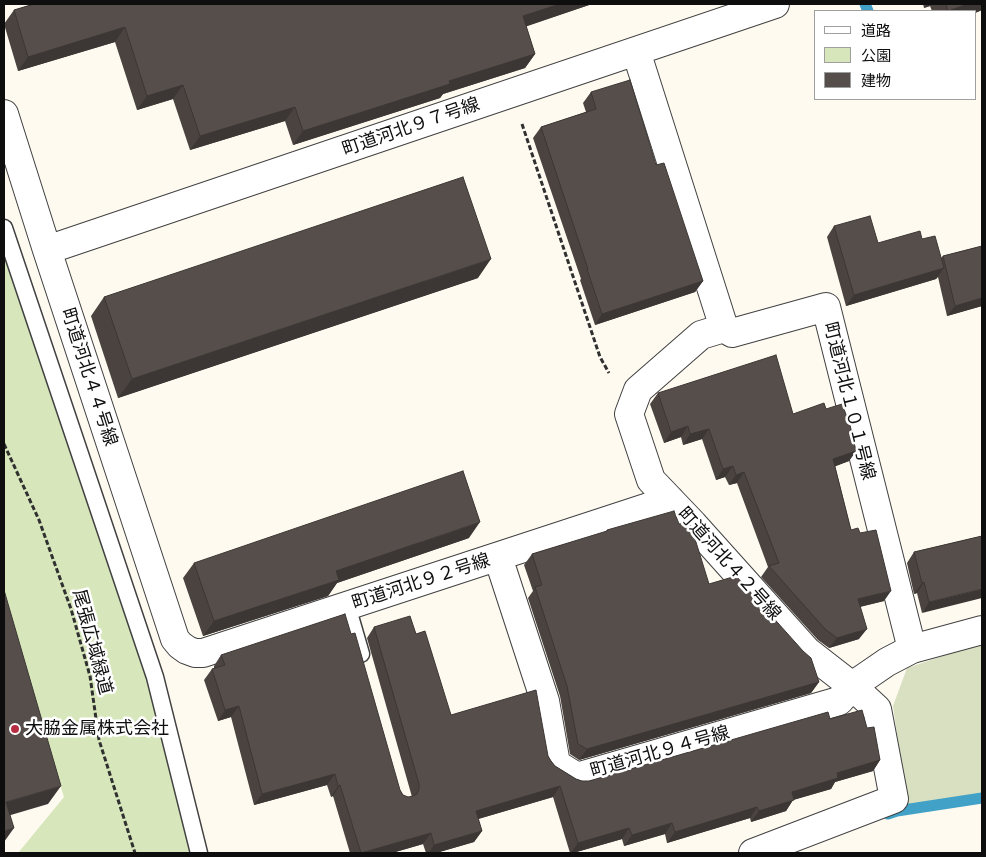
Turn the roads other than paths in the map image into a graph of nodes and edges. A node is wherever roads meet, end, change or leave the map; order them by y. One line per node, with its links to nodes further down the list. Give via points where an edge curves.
1 (775, 4): 2 (street, 町道河北９７号線)
2 (636, 51): 5 (street, 町道河北９７号線); 6 (street)
3 (4, 114): 5 (street, 町道河北４４号線)
4 (4, 228): 15 (lane, via 155,677)
5 (47, 250): 11 (street, 町道河北４４号線)
6 (724, 328): 7 (street, 町道河北４２号線, via 700,335 638,390 629,414 651,480); 12 (street, 町道河北１０１号線, via 732,333 826,307)
7 (670, 500): 8 (street, 町道河北９２号線); 14 (street, 町道河北４２号線, via 807,651)
8 (498, 557): 9 (street, 町道河北９２号線); 14 (street, 町道河北９４号線, via 544,701 556,764 577,776 839,701)
9 (347, 606): 11 (street, 町道河北９２号線, via 203,653 187,650); 13 (lane)
10 (982, 630): 12 (street)
11 (176, 639)
12 (912, 649): 14 (street)
13 (366, 673)
14 (852, 686): 16 (street, 町道河北４２号線, via 877,709 894,799)
15 (198, 853)
16 (753, 853)

